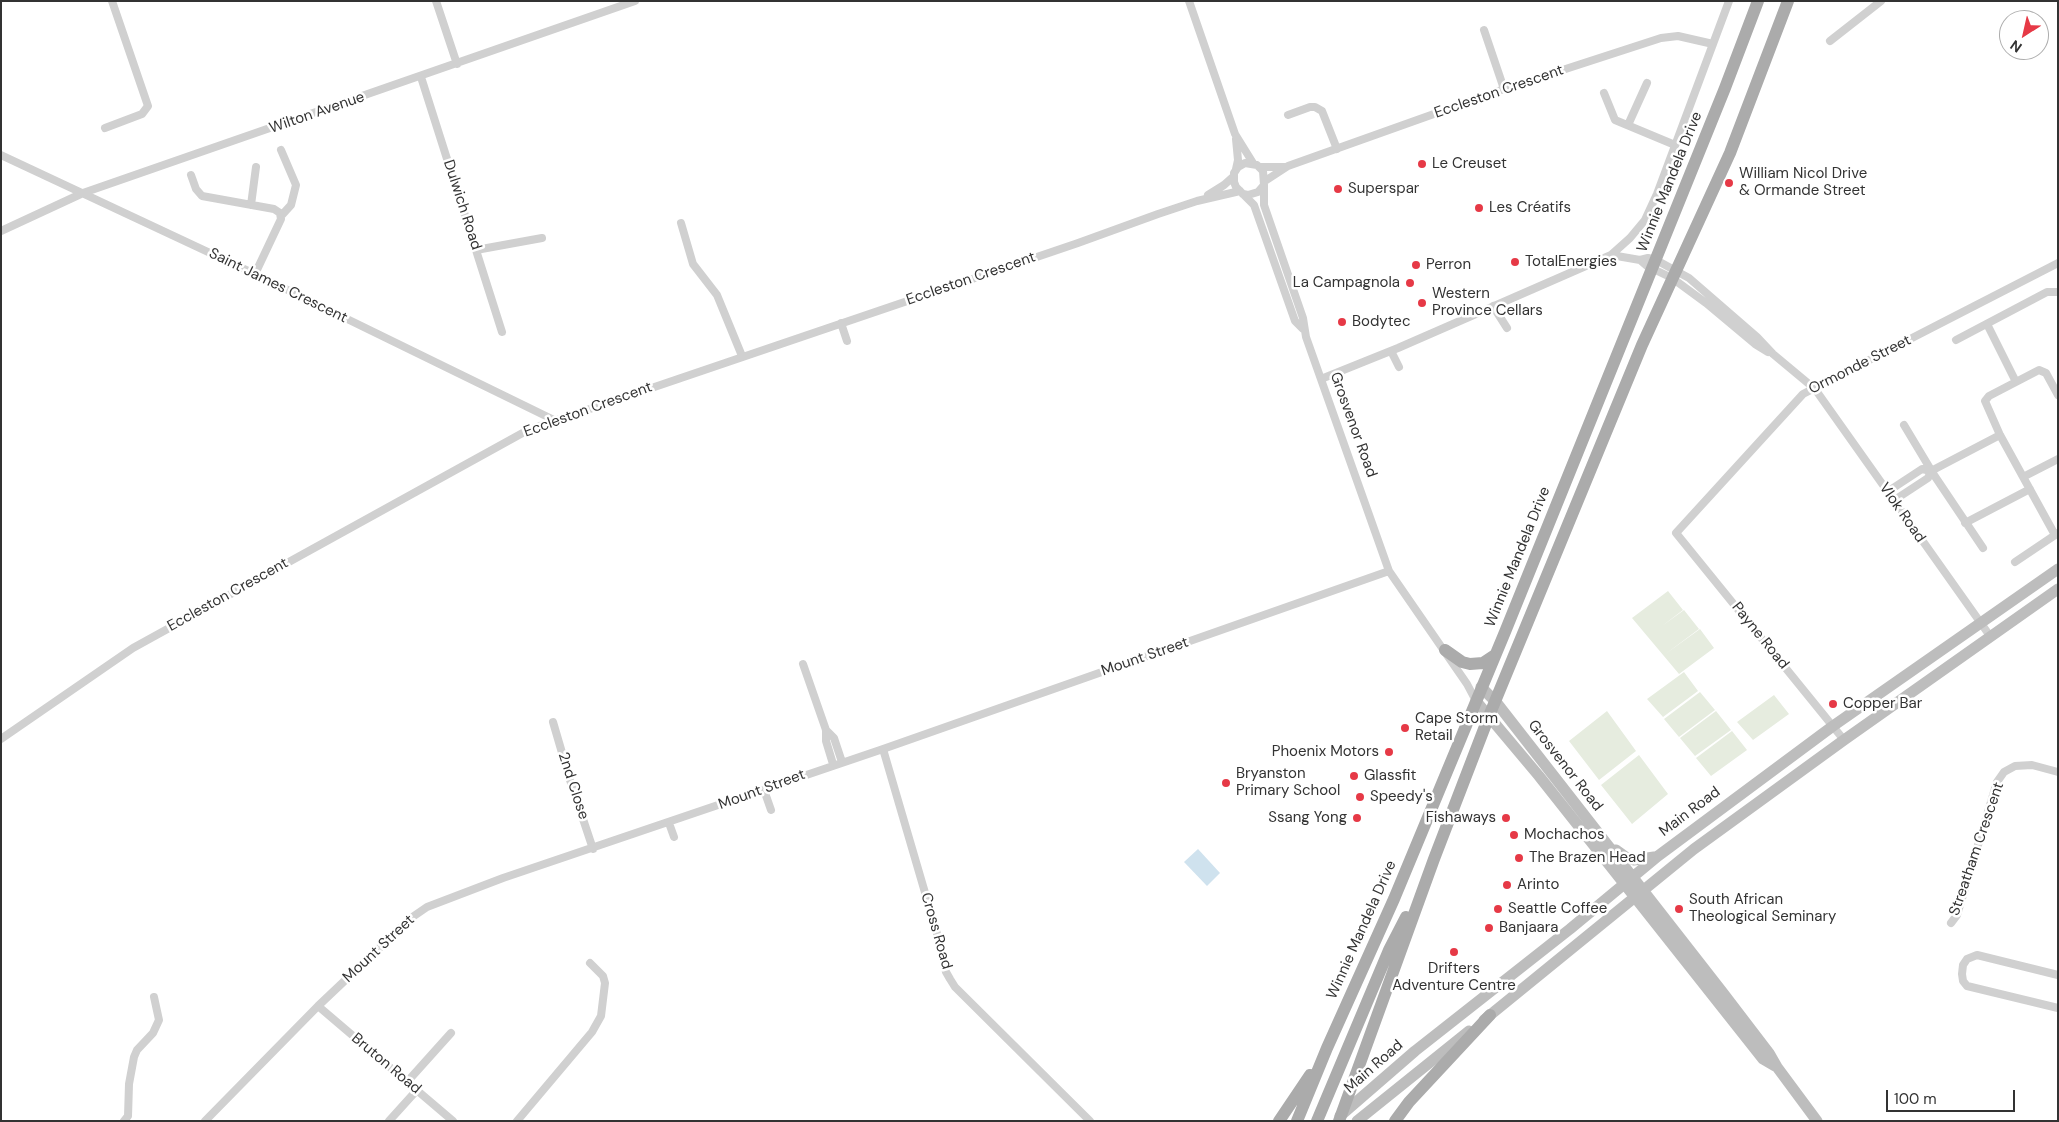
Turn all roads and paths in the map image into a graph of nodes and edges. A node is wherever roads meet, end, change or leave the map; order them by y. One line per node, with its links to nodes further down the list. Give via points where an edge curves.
1 (112, 1): 19 (street, via 148,106 142,114)
2 (436, 1): 12 (street)
3 (635, 1): 12 (street, Wilton Avenue)
4 (1189, 1): 20 (street)
5 (1729, 1): 11 (street)
6 (1758, 1): 42 (main road, Winnie Mandela Drive)
7 (1788, 1): 44 (main road, via 1730,153)
8 (1881, 1): 10 (street)
9 (1484, 30): 15 (street)
10 (1830, 41)
11 (1713, 44): 15 (street, Eccleston Crescent, via 1678,36 1661,38); 21 (street)
12 (457, 64): 13 (street, Wilton Avenue)
13 (421, 77): 32 (street, Wilton Avenue); 39 (street, Dulwich Road)
14 (1647, 83): 18 (street)
15 (1504, 89): 23 (street, Eccleston Crescent)
16 (1604, 93): 18 (street, via 1614,118)
17 (1288, 115): 23 (street, via 1316,107 1322,111)
18 (1628, 125): 21 (street)
19 (105, 128)
20 (1235, 134): 25 (street); 29 (street, via 1238,160)
21 (1675, 145): 40 (street, via 1645,220)
22 (281, 150): 35 (street, via 296,185 290,205)
23 (1337, 150): 26 (street, Eccleston Crescent)
24 (1, 155): 32 (street, Saint James Crescent)
25 (1256, 165): 26 (street, Eccleston Crescent); 29 (street, via 1245,163); 30 (street, via 1263,171)
26 (1288, 166): 30 (street, Eccleston Crescent)
27 (256, 167): 34 (street)
28 (191, 175): 34 (street, via 202,196)
29 (1234, 175): 31 (street, via 1234,182); 33 (street, Eccleston Crescent)
30 (1264, 183): 31 (street, via 1258,192 1248,195); 50 (street, Grosvenor Road, via 1264,205)
31 (1242, 192): 33 (street, Eccleston Crescent); 50 (street, Grosvenor Road, via 1256,211 1295,321)
32 (83, 193): 37 (street, Wilton Avenue); 43 (street, Saint James Crescent)
33 (1197, 201): 47 (street, Eccleston Crescent)
34 (251, 204): 35 (street, via 274,209)
35 (281, 216): 43 (street)
36 (681, 223): 55 (street, via 693,264 718,295)
37 (1, 231)
38 (542, 238): 39 (street)
39 (476, 250): 51 (street, Dulwich Road)
40 (1611, 255): 42 (street, via 1640,260 1648,258); 46 (street)
41 (2058, 263): 59 (street, Ormonde Street)
42 (1654, 264): 44 (street); 81 (main road, Winnie Mandela Drive)
43 (255, 274): 61 (street, Saint James Crescent)
44 (1674, 274): 59 (street, Vlok Road, via 1711,295); 86 (main road)
45 (2058, 292): 48 (street, via 2047,292)
46 (1494, 306): 49 (street); 54 (street)
47 (841, 323): 53 (street); 55 (street, Eccleston Crescent)
48 (1987, 324): 52 (street); 58 (street)
49 (1507, 328)
50 (1304, 329): 57 (street, Grosvenor Road)
51 (502, 332)
52 (1956, 340)
53 (847, 341)
54 (1391, 351): 56 (street); 57 (street)
55 (742, 356): 61 (street, Eccleston Crescent)
56 (1398, 367)
57 (1321, 379): 76 (street, Grosvenor Road)
58 (2016, 382): 60 (street, via 2041,370); 63 (street, via 1985,401)
59 (1815, 389): 68 (street, Vlok Road); 71 (street, Ormonde Street, via 1801,396)
60 (2058, 395)
61 (554, 420): 91 (street, Eccleston Crescent, via 500,445 133,648)
62 (1904, 425): 65 (street)
63 (2000, 435): 65 (street); 66 (street)
64 (2058, 459): 66 (street)
65 (1932, 470): 68 (street, via 1922,470); 69 (street, via 1928,478); 70 (street)
66 (2023, 477): 67 (street)
67 (2030, 490): 70 (street); 72 (street)
68 (1887, 492): 69 (street, Vlok Road)
69 (1893, 501): 78 (street, Vlok Road)
70 (1965, 523): 73 (street)
71 (1676, 533): 89 (street, Payne Road)
72 (2056, 534): 74 (street)
73 (1983, 548)
74 (2015, 562)
75 (2058, 569): 78 (main road, Main Road)
76 (1389, 571): 80 (street, Grosvenor Road); 93 (street, Mount Street)
77 (2058, 589): 79 (main road, Main Road)
78 (1980, 623): 79 (street, Vlok Road); 89 (main road, Main Road)
79 (1990, 636): 92 (main road, Main Road)
80 (1445, 650): 81 (main road, via 1470,664 1483,663); 83 (street, Grosvenor Road)
81 (1495, 655): 84 (main road, Winnie Mandela Drive)
82 (803, 664): 90 (street)
83 (1467, 684): 84 (street); 85 (street, Grosvenor Road)
84 (1481, 687): 85 (main road, Winnie Mandela Drive); 86 (main road, Grosvenor Road)
85 (1476, 701): 87 (main road, Grosvenor Road); 115 (main road, Winnie Mandela Drive, via 1394,899)
86 (1496, 702): 87 (main road); 101 (main road, Grosvenor Road)
87 (1489, 716): 104 (main road); 105 (main road, Grosvenor Road)
88 (553, 722): 102 (street, 2nd Close)
89 (1833, 726): 92 (street, Payne Road); 103 (main road, Main Road)
90 (826, 730): 94 (street, via 834,738); 95 (street)
91 (1, 739)
92 (1844, 740): 106 (main road, Main Road, via 1694,849)
93 (883, 749): 94 (street, Mount Street); 124 (street, Cross Road, via 946,972 955,987)
94 (842, 762): 95 (street, Mount Street)
95 (834, 764): 97 (street, Mount Street)
96 (2058, 772): 107 (street, Streatham Crescent, via 2032,765 2015,766 2004,772 1998,782 1957,915)
97 (764, 790): 98 (street); 99 (street, Mount Street)
98 (771, 810)
99 (668, 823): 100 (street); 102 (street, Mount Street)
100 (674, 837)
101 (1602, 840): 103 (main road, via 1627,858 1640,860); 105 (main road, Grosvenor Road)
102 (593, 849): 111 (street, Mount Street, via 486,884 418,912)
103 (1658, 856): 105 (main road, Main Road)
104 (1434, 859): 118 (main road); 127 (main road, via 1389,950)
105 (1628, 880): 106 (main road, Grosvenor Road); 118 (main road, Main Road, via 1415,1051)
106 (1639, 895): 113 (main road, Main Road); 130 (main road, Grosvenor Road, via 1763,1059 1777,1067)
107 (1951, 923)
108 (590, 963): 123 (street, via 603,976 605,983 601,1016 592,1032)
109 (2058, 975): 112 (street, via 1978,955 1967,959 1962,974 1967,986)
110 (154, 998): 119 (street, via 159,1020 134,1057 128,1116)
111 (318, 1006): 116 (street, Bruton Road); 120 (street, Mount Street)
112 (2058, 1008)
113 (1490, 1015): 128 (main road, Main Road); 129 (main road)
114 (451, 1033): 116 (street)
115 (1327, 1048): 125 (main road); 126 (main road, Winnie Mandela Drive)
116 (407, 1082): 117 (street, Bruton Road)
117 (417, 1090): 121 (street); 122 (street, Bruton Road)
118 (1338, 1119)
119 (124, 1121)
120 (205, 1121)
121 (388, 1121)
122 (453, 1121)
123 (517, 1121)
124 (1090, 1121)
125 (1279, 1121)
126 (1297, 1121)
127 (1316, 1121)
128 (1357, 1121)
129 (1395, 1121)
130 (1816, 1121)

